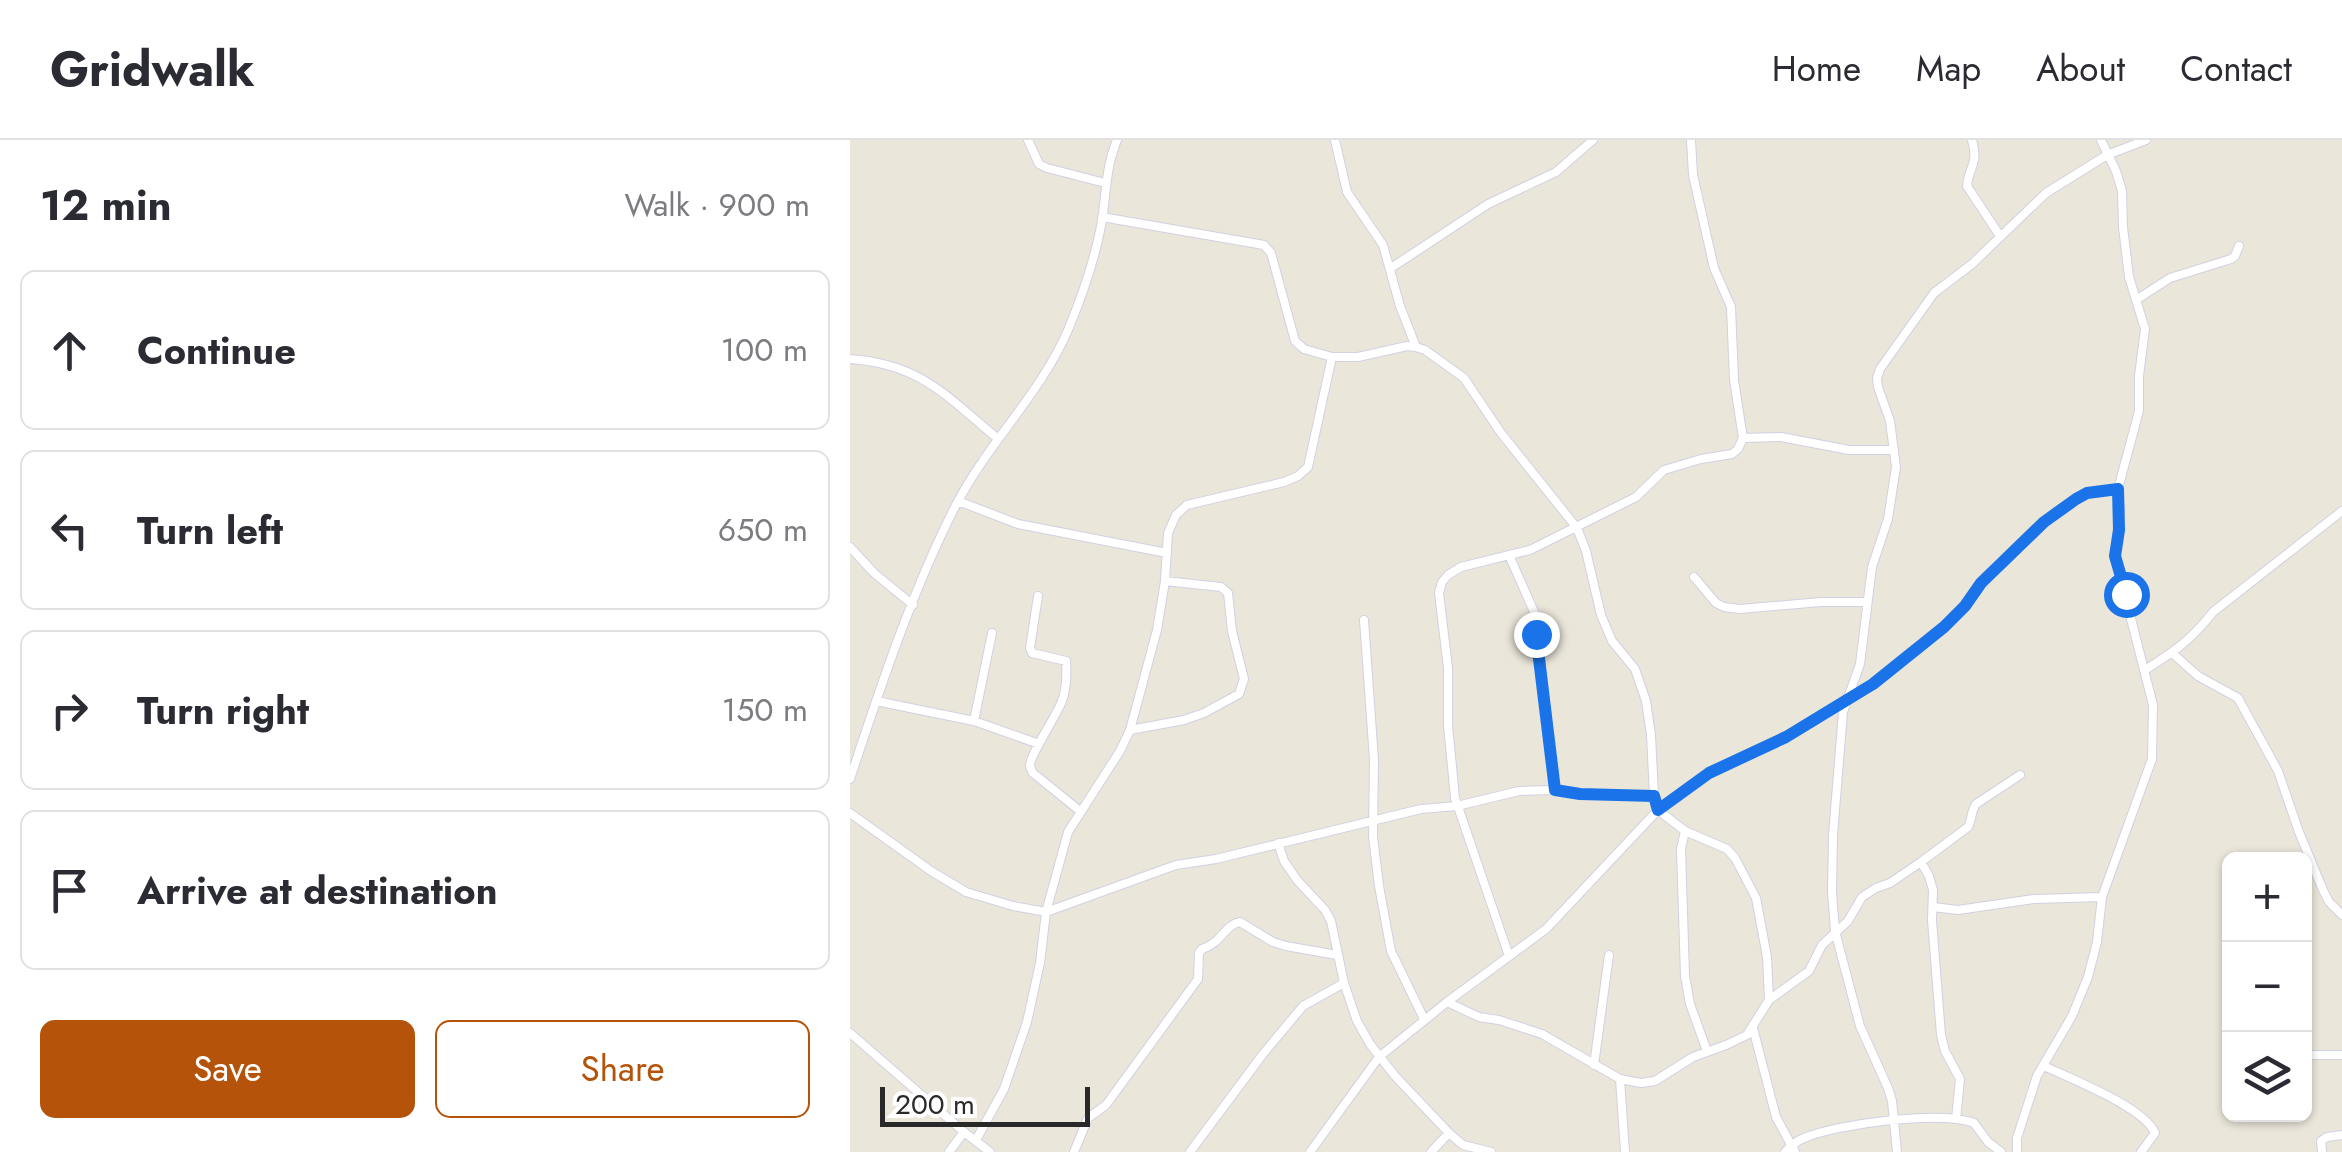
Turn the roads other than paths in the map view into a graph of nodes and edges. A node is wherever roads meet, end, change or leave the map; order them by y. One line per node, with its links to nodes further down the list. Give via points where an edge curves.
1 (1028, 140): 10 (street, via 1046,168)
2 (1117, 140): 10 (street)
3 (1335, 140): 14 (street, via 1347,192)
4 (1593, 140): 14 (street, via 1556,172 1488,204)
5 (1691, 140): 20 (street, via 1714,268 1731,307)
6 (1972, 140): 12 (street, via 1975,164 1967,186)
7 (2101, 140): 9 (street)
8 (2146, 140): 9 (street)
9 (2107, 155): 12 (street, via 2046,193); 15 (street, via 2122,191 2124,248)
10 (1105, 182): 11 (street)
11 (1102, 217): 17 (street, via 1264,244 1295,341); 19 (street, via 1066,335)
12 (2000, 236): 21 (street, via 1934,293 1880,369 1878,387)
13 (2239, 246): 15 (street, via 2235,256 2170,278)
14 (1391, 268): 16 (street)
15 (2136, 300): 22 (street, via 2145,329 2139,410)
16 (1416, 346): 17 (street); 25 (street, via 1464,378)
17 (1332, 357): 27 (street, via 1308,467 1284,482 1187,505 1168,533)
18 (850, 359): 19 (street, via 919,376)
19 (997, 438): 23 (street)
20 (1742, 438): 21 (street); 25 (street, via 1732,454 1664,470 1636,497)
21 (1894, 450): 32 (street, via 1888,519)
22 (2118, 489): 37 (street, via 2115,556); 39 (street, via 2087,493 2044,522 1944,627)
23 (958, 501): 27 (street, via 1018,524); 33 (street)
24 (2342, 511): 36 (street, via 2213,612)
25 (1577, 528): 28 (street); 46 (street, via 1601,615 1635,669 1646,701)
26 (850, 547): 33 (street)
27 (1167, 553): 30 (street)
28 (1509, 555): 45 (street, via 1535,614); 47 (street, via 1462,566 1439,593)
29 (1694, 577): 32 (street, via 1724,607)
30 (1165, 581): 41 (street); 41 (street, via 1224,589 1243,687 1204,714)
31 (1038, 596): 42 (street, via 1032,653 1066,661 1067,681)
32 (1866, 602): 39 (street, via 1860,664)
33 (913, 605): 38 (street)
34 (1364, 620): 51 (street)
35 (992, 633): 40 (street)
36 (2172, 653): 37 (street); 58 (street, via 2238,698 2278,771 2323,890)
37 (2146, 670): 55 (street, via 2152,760)
38 (876, 701): 40 (street); 44 (street)
39 (1846, 701): 48 (street, via 1709,773); 59 (street, via 1833,834)
40 (974, 721): 42 (street)
41 (1130, 730): 49 (street)
42 (1039, 744): 49 (street, via 1033,773)
43 (2020, 775): 54 (street, via 1976,804 1968,827)
44 (850, 779)
45 (1555, 790): 46 (street); 47 (street)
46 (1654, 796): 48 (street)
47 (1457, 806): 51 (street); 62 (street)
48 (1658, 810): 52 (street); 62 (street, via 1546,929)
49 (1080, 811): 57 (street)
50 (850, 814): 57 (street, via 966,892)
51 (1374, 820): 53 (street); 66 (street, via 1388,939)
52 (1685, 830): 64 (street, via 1727,850 1749,882 1767,956); 69 (street, via 1686,976)
53 (1278, 843): 57 (street, via 1176,866); 60 (street, via 1284,861 1331,920)
54 (1921, 862): 56 (street); 59 (street, via 1862,897)
55 (2102, 897): 56 (street); 74 (street, via 2088,977)
56 (1933, 907): 76 (street, via 1941,1036 1960,1079)
57 (1046, 912): 81 (street, via 1027,1022 1004,1089)
58 (2342, 915)
59 (1835, 931): 64 (street, via 1809,971); 77 (street)
60 (1338, 955): 63 (street); 85 (street, via 1286,946 1233,924 1199,953 1198,979 1106,1105 1088,1118)
61 (1610, 955): 73 (street)
62 (1508, 956): 65 (street)
63 (1344, 983): 72 (street); 86 (street, via 1303,1006)
64 (1769, 1000): 67 (street)
65 (1447, 1002): 66 (street); 73 (street, via 1542,1034)
66 (1424, 1019): 72 (street)
67 (1753, 1028): 69 (street); 82 (street)
68 (850, 1032): 78 (street)
69 (1707, 1051): 75 (street, via 1655,1081)
70 (2312, 1055): 71 (street)
71 (2342, 1055)
72 (1378, 1057): 79 (street); 87 (street)
73 (1594, 1064): 75 (street)
74 (2044, 1066): 93 (street); 94 (street, via 2154,1127)
75 (1620, 1079): 90 (street)
76 (1956, 1119): 77 (street); 92 (street, via 1974,1123)
77 (1894, 1121): 82 (street, via 1807,1136); 91 (street)
78 (964, 1132): 81 (street); 83 (street)
79 (1449, 1133): 88 (street); 89 (street)
80 (2342, 1135): 95 (street, via 2322,1141)
81 (976, 1140): 84 (street)
82 (1790, 1150)
83 (949, 1152)
84 (990, 1152)
85 (1074, 1152)
86 (1190, 1152)
87 (1310, 1152)
88 (1431, 1152)
89 (1491, 1152)
90 (1625, 1152)
91 (1897, 1152)
92 (2002, 1152)
93 (2017, 1152)
94 (2141, 1152)
95 (2322, 1152)

